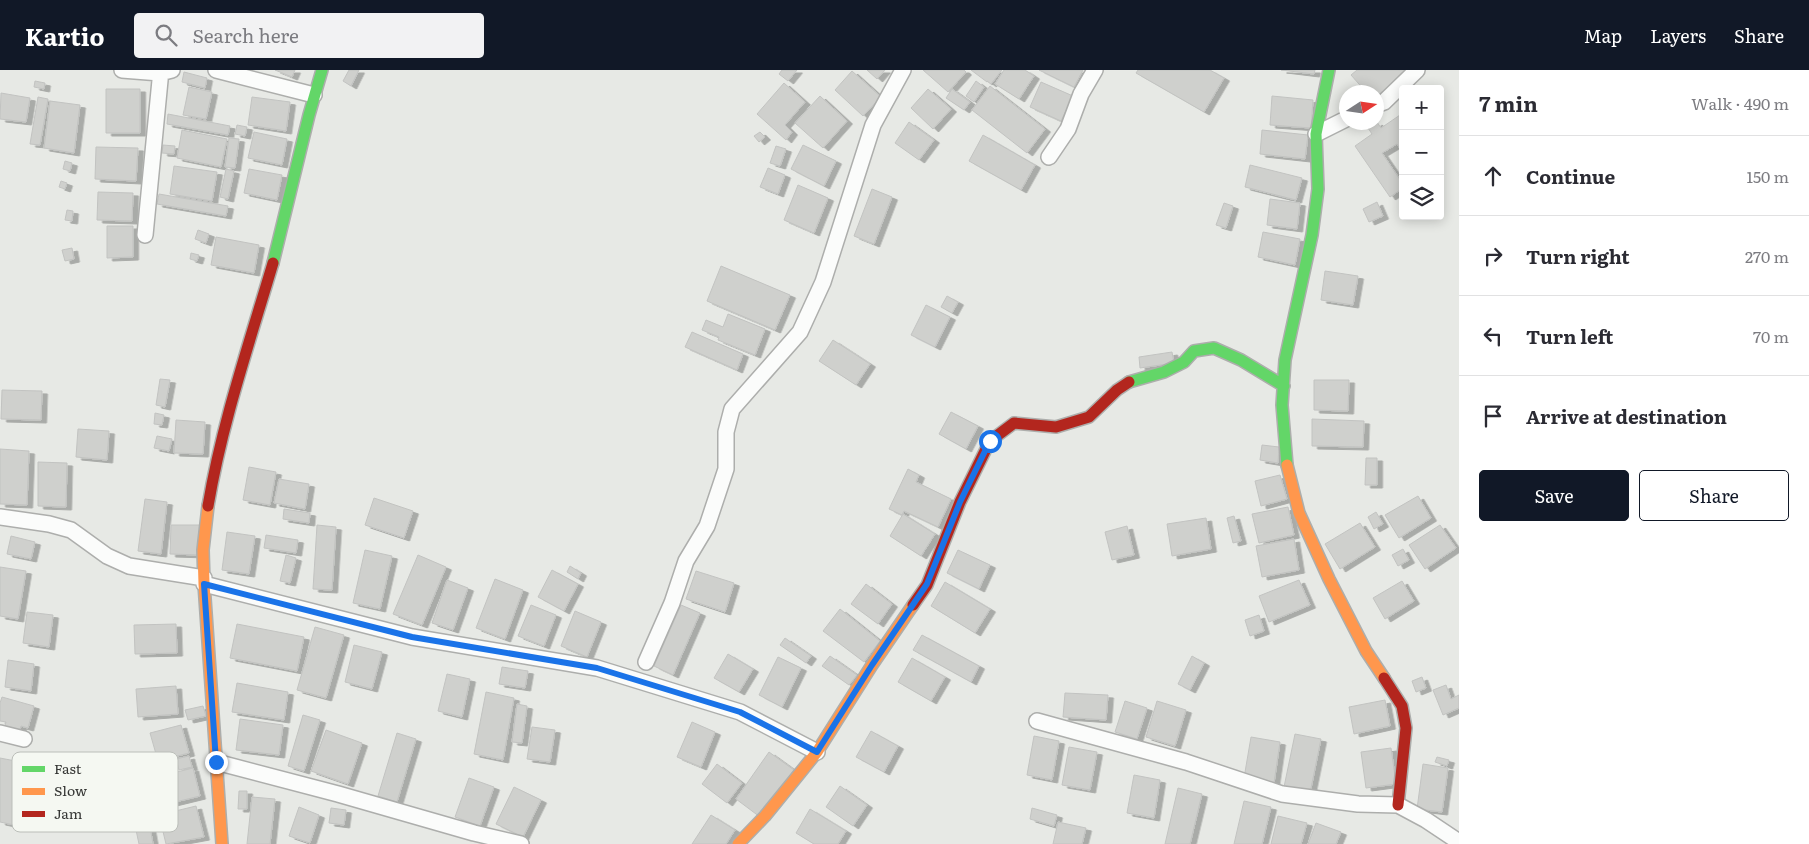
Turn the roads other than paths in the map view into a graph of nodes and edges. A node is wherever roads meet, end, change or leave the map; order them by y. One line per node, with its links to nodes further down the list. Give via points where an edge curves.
1 (122, 70): 8 (street)
2 (216, 70): 9 (street)
3 (322, 70): 9 (street)
4 (903, 70): 18 (street, via 873,125 823,282 800,332 732,409 726,432 726,469 708,526 686,561)
5 (1095, 70): 13 (street, via 1081,94 1068,128)
6 (1329, 70): 12 (street)
7 (1417, 70): 10 (street)
8 (164, 71): 14 (street)
9 (314, 95): 17 (street, via 277,249 220,442 203,551)
10 (1384, 102)
11 (1339, 122): 12 (street)
12 (1316, 134): 15 (street, via 1318,189 1312,235 1292,323)
13 (1049, 157)
14 (145, 234)
15 (1284, 386): 22 (street, via 1214,348 1194,351 1184,362 1164,372 1131,381 1089,417 1056,427 1014,423 990,441 960,502 927,584); 24 (street, via 1286,462 1299,513 1366,651 1402,706 1406,728)
16 (0, 517): 17 (street, via 71,530 107,556 129,566)
17 (204, 581): 22 (street, via 412,637 597,668 740,712); 23 (street)
18 (646, 662)
19 (1038, 721): 24 (street, via 1186,762 1282,794 1358,804)
20 (0, 733): 21 (street)
21 (24, 739)
22 (817, 752): 28 (street)
23 (216, 762): 26 (street); 27 (street)
24 (1398, 805): 25 (street)
25 (1459, 842)
26 (222, 844)
27 (521, 844)
28 (738, 844)

